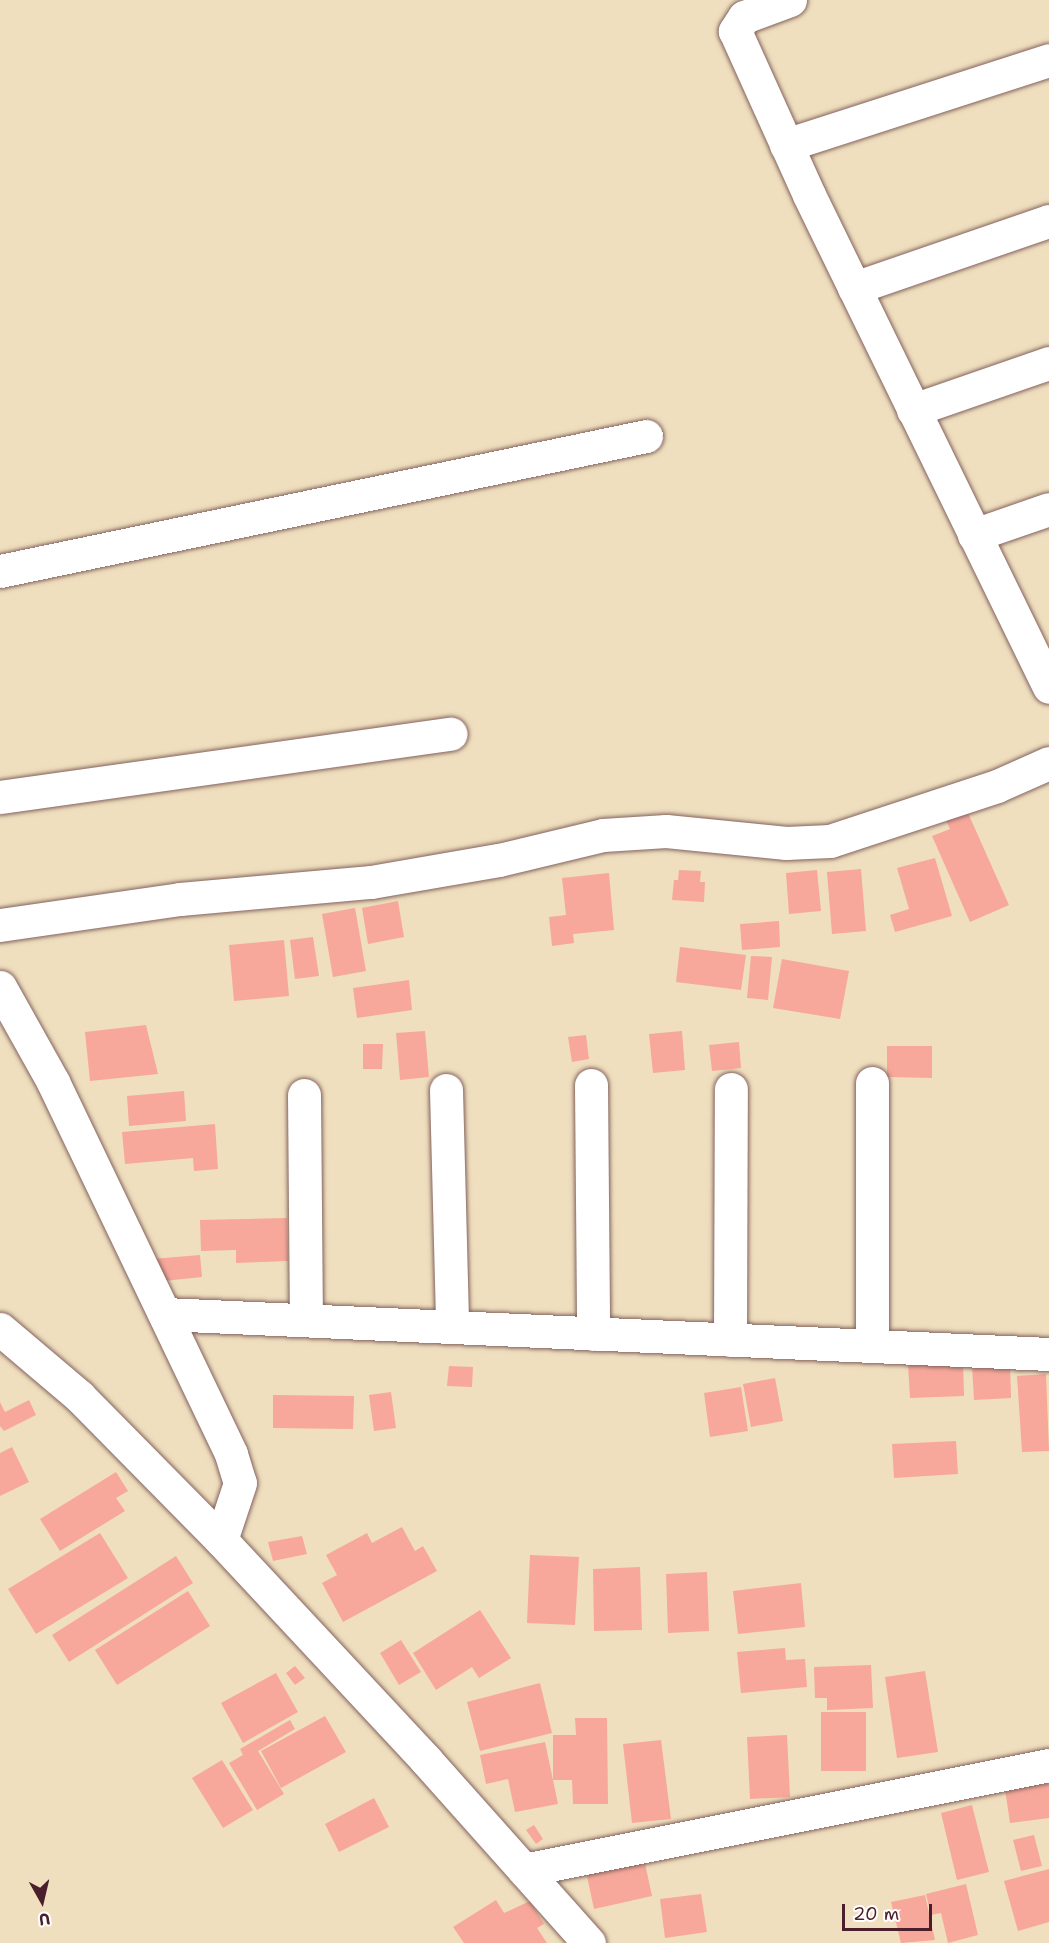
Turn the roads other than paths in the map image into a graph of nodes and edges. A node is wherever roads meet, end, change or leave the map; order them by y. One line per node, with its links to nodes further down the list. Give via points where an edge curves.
1 (790, 0): 3 (street, via 744,17 735,31)
2 (1049, 60): 3 (street)
3 (786, 145): 5 (street)
4 (1049, 221): 5 (street)
5 (854, 288): 7 (street)
6 (1049, 363): 7 (street)
7 (913, 410): 10 (street)
8 (646, 436): 11 (street)
9 (1049, 509): 10 (street)
10 (974, 535): 12 (street)
11 (0, 571)
12 (1041, 654): 13 (street)
13 (1049, 687)
14 (451, 734): 16 (street)
15 (1049, 763): 17 (street, via 881,828 830,841 786,843 666,831 603,835 499,860 371,882 180,899)
16 (0, 797)
17 (0, 926)
18 (0, 987): 24 (street, via 53,1082)
19 (872, 1083): 30 (street)
20 (591, 1085): 27 (street)
21 (731, 1089): 28 (street)
22 (446, 1090): 26 (street)
23 (304, 1095): 25 (street)
24 (165, 1314): 25 (street); 32 (street, via 231,1454 240,1484)
25 (306, 1320): 26 (street)
26 (452, 1327): 27 (street)
27 (593, 1334): 28 (street)
28 (730, 1340): 30 (street)
29 (5, 1342): 32 (street, via 79,1396)
30 (872, 1346): 31 (street)
31 (1049, 1354)
32 (221, 1540): 34 (street)
33 (1049, 1765): 34 (street)
34 (524, 1870): 35 (street)
35 (589, 1943)

